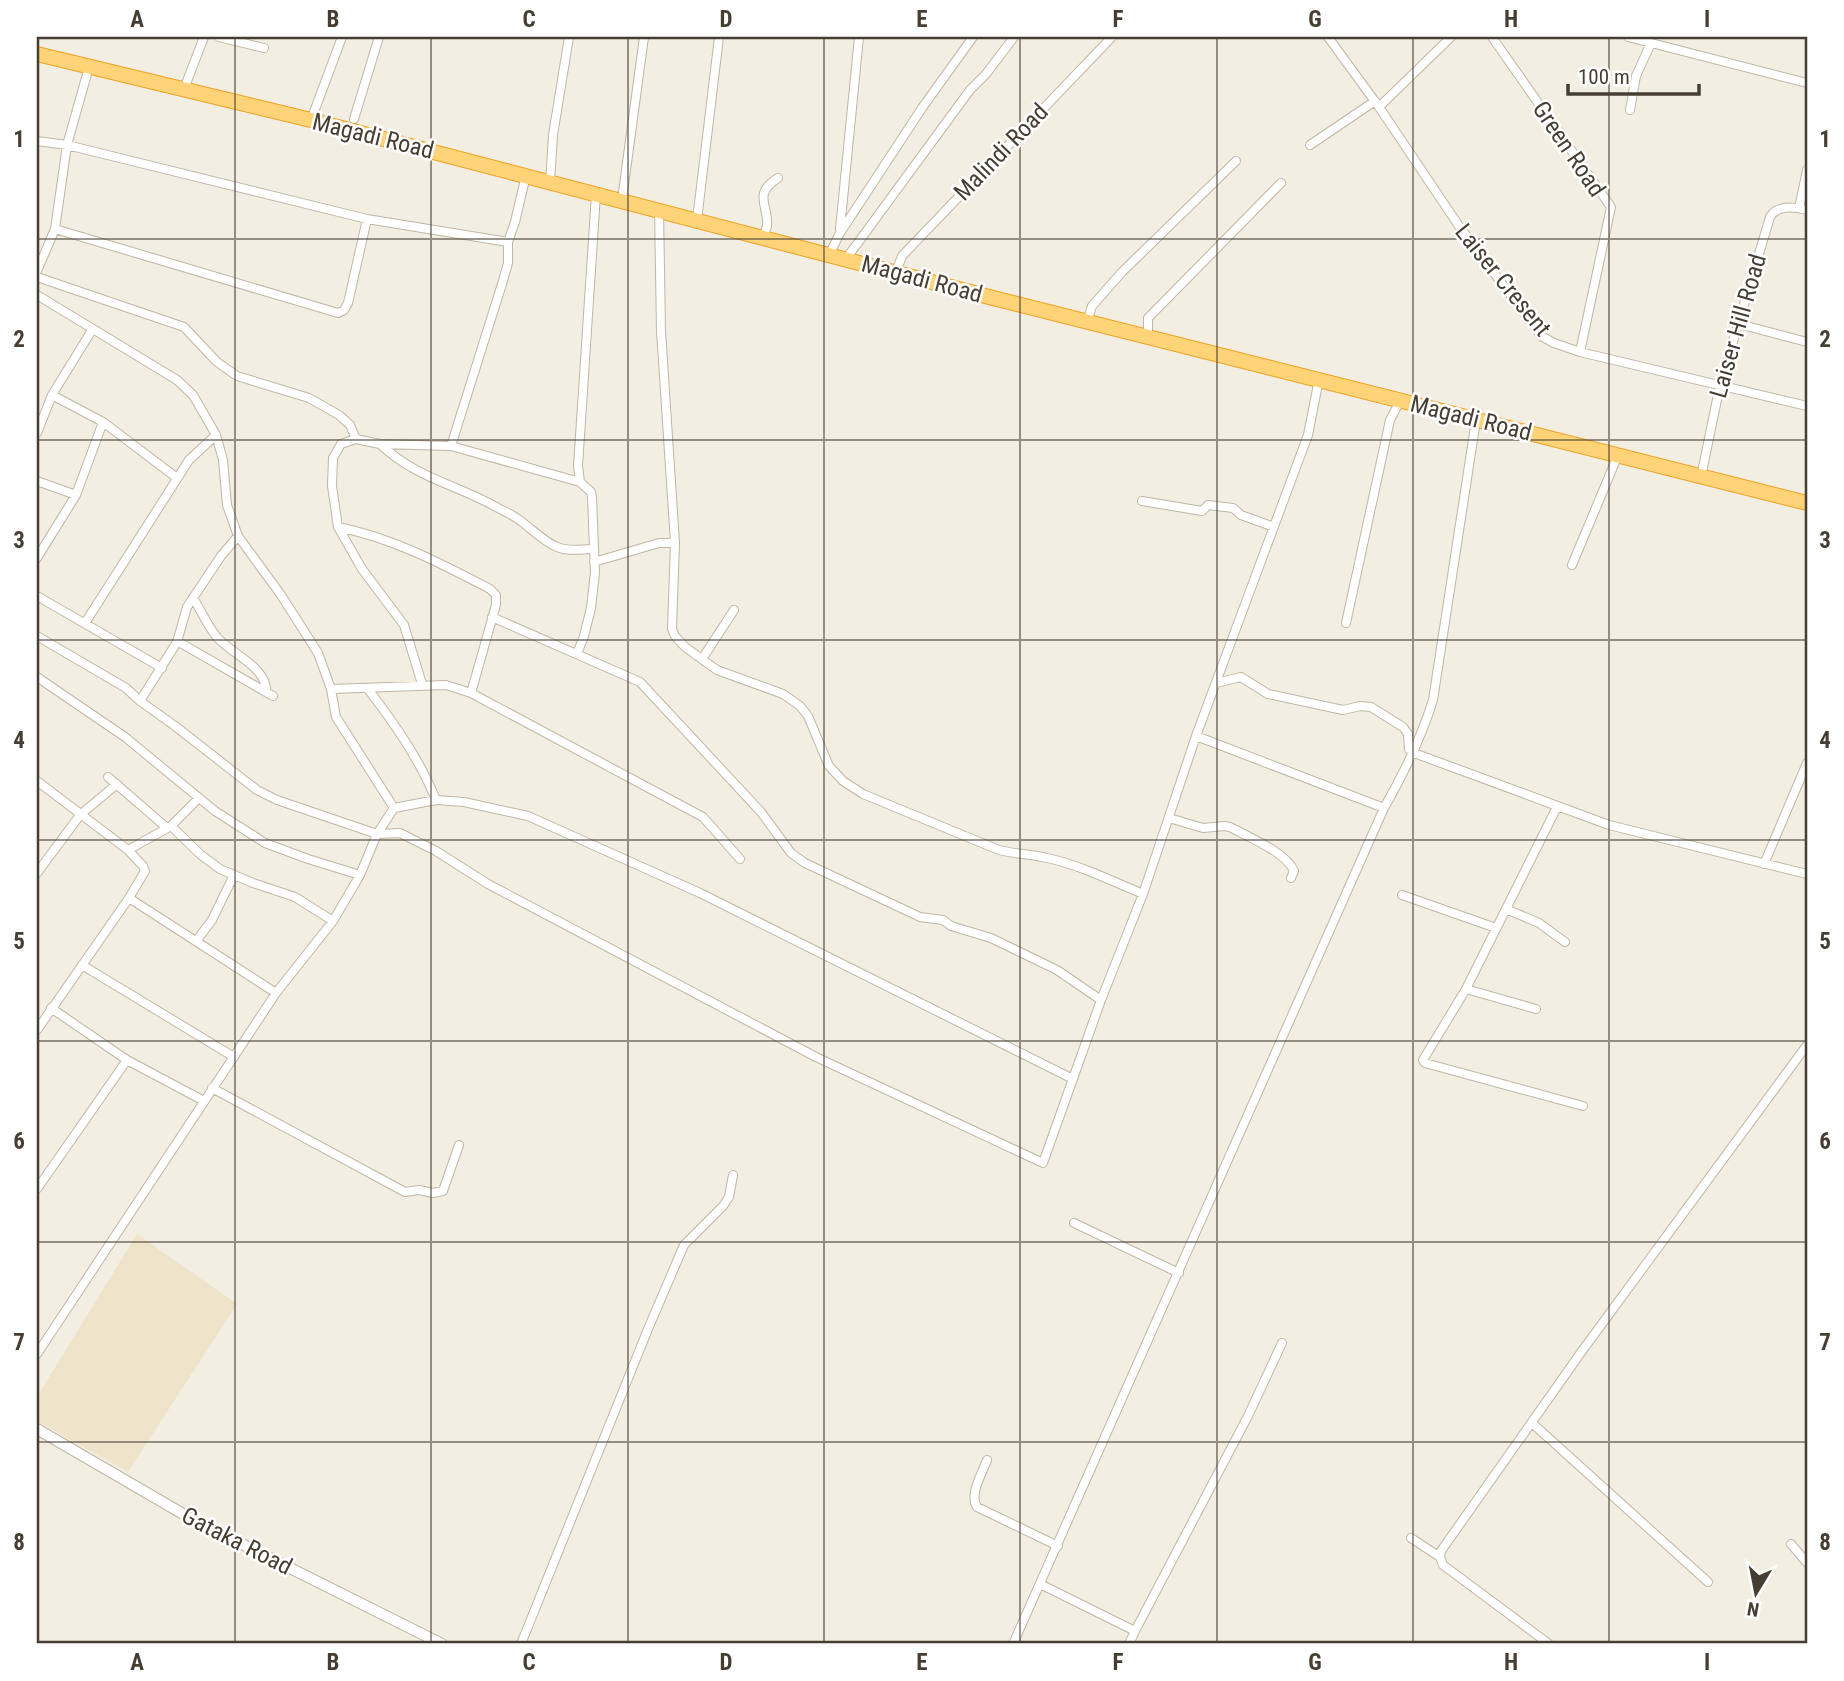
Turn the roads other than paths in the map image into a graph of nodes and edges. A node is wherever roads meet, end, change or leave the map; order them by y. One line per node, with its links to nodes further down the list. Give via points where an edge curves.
1 (204, 37): 21 (street)
2 (219, 37): 17 (street)
3 (342, 37): 25 (street)
4 (379, 37): 24 (street)
5 (569, 37): 33 (street)
6 (644, 37): 36 (street)
7 (719, 37): 40 (street)
8 (859, 37): 42 (street)
9 (973, 37): 42 (street)
10 (1014, 37): 46 (street)
11 (1112, 37): 48 (street, Malindi Road, via 902,256)
12 (1328, 37): 22 (street, Laiser Cresent)
13 (1451, 37): 22 (street)
14 (1492, 37): 56 (street, Green Road, via 1611,207)
15 (1628, 37): 16 (street)
16 (1651, 43): 20 (street); 23 (street, via 1636,76)
17 (264, 48)
18 (37, 54): 19 (highway, Magadi Road)
19 (89, 67): 21 (highway, Magadi Road); 27 (street)
20 (1807, 83)
21 (184, 89): 25 (highway, Magadi Road)
22 (1377, 104): 28 (street); 56 (street, Laiser Cresent, via 1541,336)
23 (1630, 110)
24 (354, 119)
25 (311, 120): 31 (highway, Magadi Road)
26 (37, 141): 27 (street)
27 (67, 145): 39 (street); 41 (street)
28 (1310, 145)
29 (1236, 161): 51 (street, via 1114,281 1092,306)
30 (1807, 170): 38 (street)
31 (526, 175): 33 (highway, Magadi Road); 44 (street)
32 (778, 178): 43 (street, via 769,183 763,197 767,224)
33 (550, 182): 35 (highway, Magadi Road)
34 (1281, 183): 54 (street, via 1147,318)
35 (596, 194): 36 (highway, Magadi Road); 73 (street)
36 (622, 200): 37 (highway, Magadi Road)
37 (659, 209): 40 (highway, Magadi Road); 80 (street, via 661,331)
38 (1803, 209): 52 (street, Laiser Hill Road, via 1779,208 1770,216)
39 (367, 219): 41 (street, via 348,303 338,313); 44 (street)
40 (697, 220): 43 (highway, Magadi Road)
41 (55, 229): 47 (street)
42 (840, 233): 45 (street)
43 (763, 238): 45 (highway, Magadi Road)
44 (508, 242): 68 (street, via 508,263)
45 (830, 253): 46 (highway, Magadi Road)
46 (846, 259): 48 (highway, Magadi Road)
47 (37, 271)
48 (897, 272): 51 (highway, Magadi Road)
49 (37, 277): 66 (street, via 184,327 216,362 237,376 309,398 339,415)
50 (37, 295): 53 (street)
51 (1087, 321): 54 (highway, Magadi Road)
52 (1739, 324): 55 (street); 58 (street, Laiser Hill Road)
53 (92, 330): 59 (street); 65 (street, via 177,380 193,395)
54 (1148, 337): 57 (highway, Magadi Road)
55 (1807, 342)
56 (1580, 352): 58 (street, Laiser Cresent)
57 (1319, 379): 60 (highway, Magadi Road); 78 (street, via 1308,435)
58 (1720, 385): 61 (street, Laiser Cresent); 70 (street, Laiser Hill Road)
59 (52, 395): 63 (street); 64 (street)
60 (1401, 401): 62 (highway, Magadi Road); 90 (street, via 1390,420)
61 (1807, 406)
62 (1476, 420): 69 (highway, Magadi Road); 104 (street, via 1433,700)
63 (103, 422): 71 (street); 74 (street)
64 (37, 433)
65 (216, 435): 71 (street); 79 (street, via 227,505)
66 (356, 439): 67 (street); 77 (street, via 341,444 333,458)
67 (380, 444): 68 (street); 81 (street, via 398,461 492,504 556,547)
68 (451, 446): 73 (street)
69 (1618, 454): 70 (highway, Magadi Road); 84 (street)
70 (1700, 477): 76 (highway, Magadi Road)
71 (177, 478): 89 (street)
72 (37, 481): 74 (street)
73 (580, 482): 81 (street, via 591,492)
74 (76, 495): 82 (street)
75 (1142, 501): 78 (street, via 1202,511 1208,505 1233,508)
76 (1807, 503)
77 (338, 527): 88 (street, via 413,550 490,589 496,595); 98 (street, via 362,569 404,625)
78 (1274, 527): 97 (street)
79 (238, 536): 86 (street); 99 (street, via 301,625 318,653)
80 (675, 543): 83 (street, via 659,542); 94 (street, via 672,629 680,642)
81 (594, 549): 83 (street)
82 (37, 558)
83 (594, 562): 93 (street, via 591,608)
84 (1572, 565)
85 (37, 596): 89 (street)
86 (193, 598): 92 (street); 92 (street, via 216,636 254,669 270,694)
87 (734, 610): 94 (street)
88 (492, 617): 93 (street); 101 (street)
89 (85, 623): 95 (street)
90 (1346, 623)
91 (37, 636): 102 (street, via 111,678)
92 (177, 640): 95 (street)
93 (577, 654): 137 (street, via 640,682 761,812 791,853 805,863 920,917 943,920 991,938 1057,970)
94 (702, 659): 126 (street, via 800,706 829,766 863,794 999,850 1046,857)
95 (162, 668): 102 (street)
96 (37, 677): 109 (street, via 125,737)
97 (1216, 683): 103 (street); 104 (street, via 1241,677 1268,694 1343,710 1370,707 1403,727)
98 (422, 684): 100 (street); 101 (street)
99 (331, 689): 100 (street); 112 (street, via 336,716)
100 (368, 689): 110 (street, via 428,780)
101 (471, 693): 119 (street, via 703,817)
102 (140, 702): 117 (street, via 257,790)
103 (1196, 736): 113 (street); 115 (street)
104 (1412, 751): 111 (street); 113 (street)
105 (1807, 763): 120 (street)
106 (108, 777): 108 (street)
107 (37, 780): 114 (street)
108 (117, 784): 114 (street); 116 (street)
109 (199, 798): 116 (street); 124 (street, via 265,843)
110 (436, 800): 112 (street); 144 (street, via 528,816 699,893)
111 (1557, 807): 120 (street, via 1609,825); 129 (street)
112 (394, 808): 117 (street)
113 (1384, 808): 152 (street)
114 (80, 815): 118 (street); 121 (street)
115 (1169, 818): 125 (street, via 1203,828 1230,827 1291,865); 126 (street)
116 (169, 827): 118 (street); 123 (street, via 201,855)
117 (377, 834): 124 (street); 144 (street, via 400,833 816,1058 1043,1163)
118 (128, 850): 128 (street, via 145,870)
119 (740, 859)
120 (1764, 864): 122 (street)
121 (38, 869)
122 (1807, 874)
123 (234, 875): 130 (street, via 292,896); 132 (street)
124 (360, 875): 130 (street)
125 (1291, 878)
126 (1143, 894): 137 (street)
127 (1402, 894): 131 (street)
128 (129, 898): 132 (street); 134 (street)
129 (1506, 909): 131 (street); 133 (street, via 1539,923)
130 (333, 920): 136 (street)
131 (1496, 928): 135 (street)
132 (197, 940): 136 (street)
133 (1565, 942)
134 (82, 965): 138 (street); 142 (street)
135 (1466, 989): 139 (street); 147 (street, via 1423,1057 1425,1063)
136 (276, 993): 142 (street)
137 (1101, 1000): 144 (street)
138 (51, 1008): 140 (street); 143 (street)
139 (1536, 1009)
140 (37, 1030)
141 (1807, 1045): 155 (street)
142 (234, 1057): 145 (street)
143 (127, 1059): 146 (street); 150 (street)
144 (1073, 1079)
145 (212, 1088): 146 (street); 148 (street, via 405,1192 443,1191)
146 (204, 1101): 154 (street)
147 (1583, 1106)
148 (459, 1145)
149 (733, 1175): 167 (street, via 723,1206 684,1245)
150 (37, 1189)
151 (1074, 1223): 152 (street)
152 (1179, 1273): 160 (street)
153 (1282, 1343): 165 (street)
154 (37, 1354)
155 (1532, 1423): 161 (street); 163 (street)
156 (37, 1429): 166 (street, Gataka Road, via 190,1518)
157 (987, 1460): 160 (street, via 974,1504)
158 (1412, 1538): 161 (street)
159 (1791, 1544): 162 (street)
160 (1058, 1546): 164 (street)
161 (1440, 1557): 170 (street, via 1443,1565)
162 (1807, 1563)
163 (1708, 1582)
164 (1040, 1584): 165 (street); 168 (street)
165 (1135, 1631): 169 (street)
166 (442, 1644)
167 (521, 1644)
168 (1013, 1644)
169 (1129, 1644)
170 (1549, 1644)

